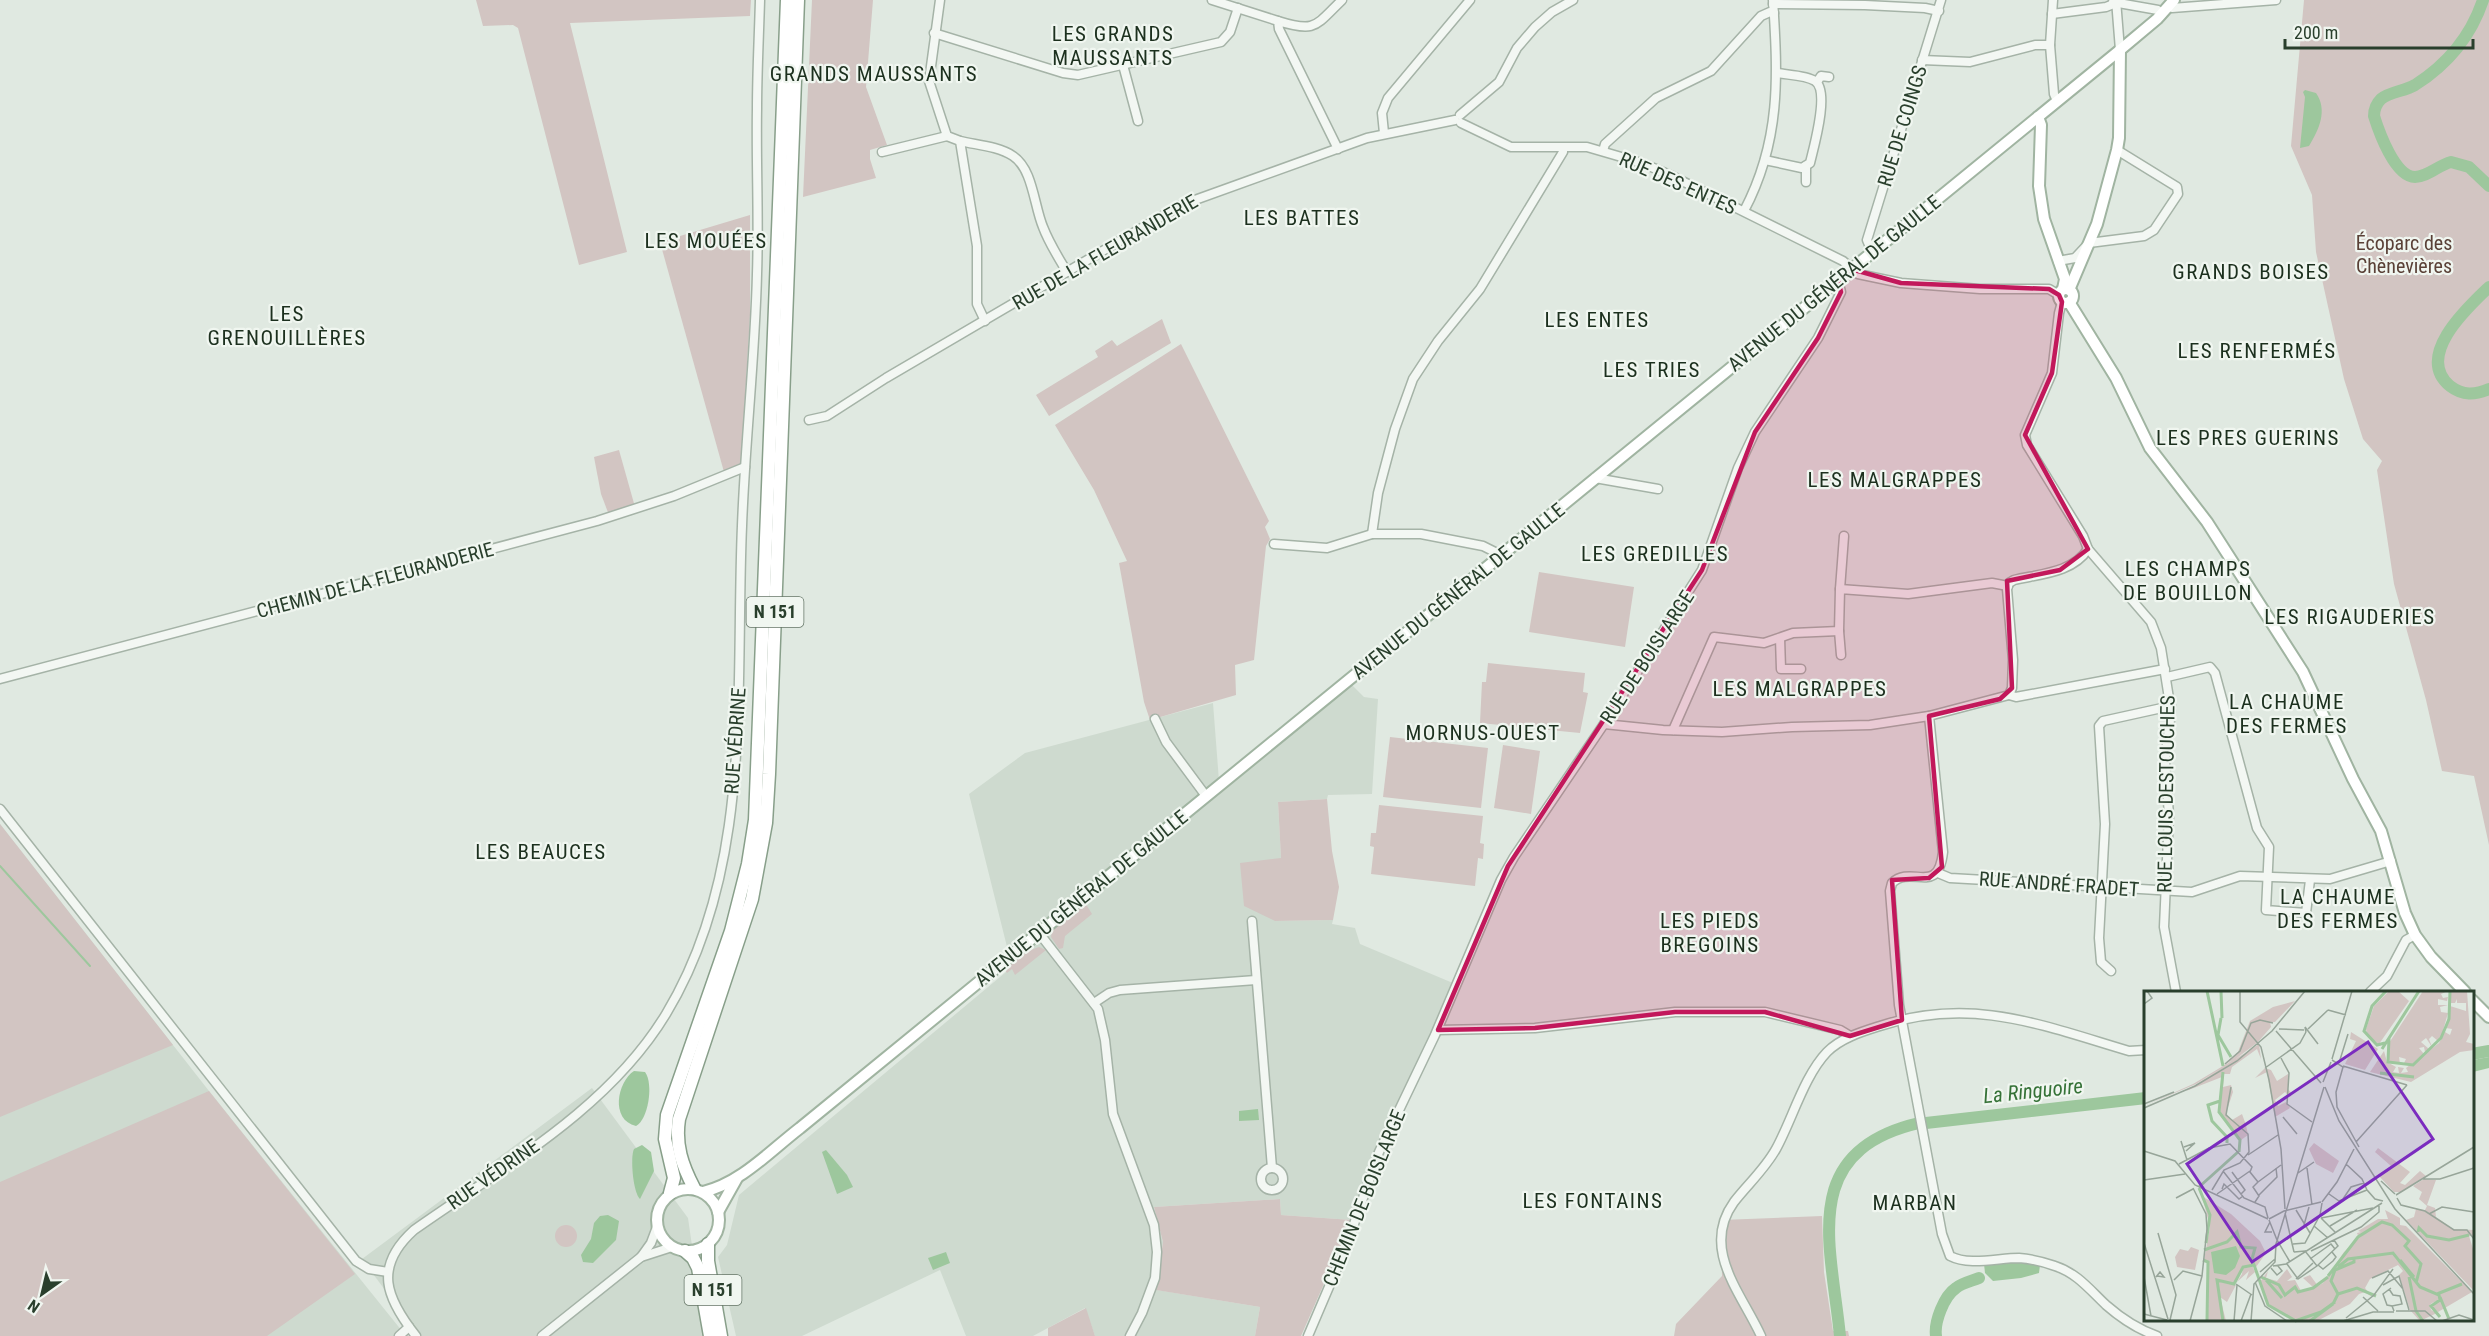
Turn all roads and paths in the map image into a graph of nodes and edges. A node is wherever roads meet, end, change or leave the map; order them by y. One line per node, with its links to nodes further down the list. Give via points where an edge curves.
1 (760, 0): 53 (street, RUE VÉDRINE, via 757,275)
2 (787, 0): 101 (highway, N 151, via 755,820 731,931 667,1115 665,1139 674,1178)
3 (800, 0): 100 (highway, N 151, via 766,823 752,899 679,1119 680,1157)
4 (940, 0): 20 (street)
5 (1212, 0): 16 (street)
6 (1342, 0): 19 (street, via 1308,28)
7 (1470, 0): 32 (street, via 1388,98 1382,113)
8 (1572, 0): 30 (street, via 1535,27 1516,48 1497,84)
9 (1941, 0): 17 (street, RUE DE COINGS)
10 (2054, 0): 18 (street)
11 (2276, 0): 13 (street)
12 (2114, 1): 15 (street, via 2158,10); 18 (street, via 2106,7); 22 (street)
13 (2239, 2): 15 (street)
14 (1774, 6): 17 (street, via 1865,4); 25 (street); 38 (street, via 1714,69 1656,98 1605,144)
15 (2168, 7): 22 (main road, AVENUE DU GÉNÉRAL DE GAULLE)
16 (1238, 8): 19 (street); 24 (street, via 1230,32 1221,42)
17 (1939, 11): 23 (street, RUE DE COINGS)
18 (2052, 14): 21 (street)
19 (1278, 21): 36 (street)
20 (934, 33): 24 (street, via 1069,74); 33 (street, via 930,84)
21 (2050, 45): 23 (street, via 2035,45 1970,62); 28 (street)
22 (2120, 50): 28 (main road, AVENUE DU GÉNÉRAL DE GAULLE); 37 (main road)
23 (1922, 60): 45 (street, RUE DE COINGS, via 1867,240)
24 (1123, 65): 31 (street)
25 (1778, 73): 27 (street); 40 (street)
26 (1829, 76): 27 (street, via 1821,76)
27 (1817, 82): 41 (street, via 1821,88 1819,125)
28 (2057, 101): 29 (main road, AVENUE DU GÉNÉRAL DE GAULLE)
29 (2038, 117): 45 (main road, AVENUE DU GÉNÉRAL DE GAULLE); 46 (main road, via 2039,186 2044,219)
30 (1459, 119): 32 (street, RUE DE LA FLEURANDERIE); 35 (street, RUE DES ENTES, via 1511,147)
31 (1138, 121)
32 (1384, 133): 36 (street, RUE DE LA FLEURANDERIE)
33 (947, 136): 34 (street); 39 (street)
34 (960, 141): 48 (street, via 1004,151 1022,164 1042,224); 51 (street, via 977,246 977,304)
35 (1563, 148): 38 (street, RUE DES ENTES); 56 (street, via 1480,289 1413,379 1378,493)
36 (1338, 149): 48 (street, RUE DE LA FLEURANDERIE, via 1181,205)
37 (2117, 150): 44 (main road); 44 (street, via 2177,187 2178,194 2154,230 2144,236)
38 (1603, 151): 43 (street, RUE DES ENTES, via 1642,163)
39 (882, 152)
40 (1765, 160): 41 (street); 43 (street)
41 (1806, 166): 42 (street)
42 (1806, 182)
43 (1744, 211): 47 (street, RUE DES ENTES, via 1843,261)
44 (2090, 243): 46 (street, via 2075,258); 50 (main road)
45 (1872, 252): 47 (main road, AVENUE DU GÉNÉRAL DE GAULLE)
46 (2058, 261): 50 (main road, via 2065,279)
47 (1851, 269): 49 (main road, AVENUE DU GÉNÉRAL DE GAULLE); 50 (street, RUE DES ENTES, via 1867,277 1901,282 1980,289 2049,289)
48 (1066, 272): 51 (street, RUE DE LA FLEURANDERIE)
49 (1838, 280): 54 (main road, AVENUE DU GÉNÉRAL DE GAULLE); 73 (street, RUE DE BOISLARGE, via 1841,292 1818,338 1767,412 1738,468 1702,570)
50 (2065, 296): 59 (street, RUE LOUIS DESTOUCHES, via 2052,373 2025,435 2027,445); 77 (main road, via 2116,378 2150,448 2207,522 2302,672 2378,824)
51 (985, 321): 52 (street, RUE DE LA FLEURANDERIE, via 827,416)
52 (809, 420)
53 (745, 467): 68 (street, CHEMIN DE LA FLEURANDERIE, via 607,518); 108 (street, RUE VÉDRINE, via 738,701 730,810 708,924 684,983 648,1041 596,1098 563,1126 414,1230 399,1245)
54 (1595, 478): 55 (street); 60 (main road, AVENUE DU GÉNÉRAL DE GAULLE)
55 (1658, 489)
56 (1372, 534): 58 (street, via 1331,547); 60 (street, via 1430,535 1483,546)
57 (1845, 536): 62 (street)
58 (1274, 544)
59 (2088, 549): 61 (street, via 2074,564 2014,580); 67 (street, RUE LOUIS DESTOUCHES, via 2151,622 2162,648)
60 (1501, 555): 75 (main road, AVENUE DU GÉNÉRAL DE GAULLE)
61 (2008, 586): 62 (street, via 1992,583 1908,594); 69 (street, via 2013,660)
62 (1840, 589): 63 (street)
63 (1839, 631): 64 (street, via 1793,633); 65 (street)
64 (1780, 638): 66 (street, via 1781,669); 74 (street, via 1764,643 1714,637)
65 (1841, 655)
66 (1801, 669)
67 (2166, 673): 69 (street); 70 (street, RUE LOUIS DESTOUCHES); 79 (street, via 2210,667 2215,673 2257,828 2269,847)
68 (0, 679)
69 (2009, 695): 71 (street)
70 (2171, 706): 81 (street, via 2103,721 2099,726 2105,824); 82 (street, RUE LOUIS DESTOUCHES, via 2165,762 2169,815)
71 (1929, 716): 74 (street, via 1846,727); 78 (street, via 1943,852)
72 (1155, 719): 75 (street, via 1166,742)
73 (1604, 724): 74 (street); 95 (street, RUE DE BOISLARGE, via 1509,866)
74 (1673, 730)
75 (1206, 796): 84 (main road, AVENUE DU GÉNÉRAL DE GAULLE)
76 (0, 809): 108 (street, via 356,1261 369,1269)
77 (2391, 861): 80 (street, RUE ANDRÉ FRADET, via 2330,879); 85 (main road)
78 (1938, 873): 81 (street, RUE ANDRÉ FRADET, via 1950,878); 94 (street, via 1929,878 1901,878 1892,883 1890,891)
79 (2268, 876): 80 (street, RUE ANDRÉ FRADET); 80 (street, via 2266,910 2306,913); 82 (street, RUE ANDRÉ FRADET, via 2240,876 2192,892)
80 (2310, 880)
81 (2101, 887): 82 (street, RUE ANDRÉ FRADET); 86 (street, via 2101,962)
82 (2165, 890): 88 (street, RUE LOUIS DESTOUCHES, via 2164,927)
83 (1252, 921): 87 (street)
84 (1039, 933): 92 (street); 99 (main road, AVENUE DU GÉNÉRAL DE GAULLE)
85 (2415, 935): 89 (street, via 2406,940 2387,976); 90 (main road)
86 (2111, 971)
87 (1256, 980): 92 (street, via 1120,990); 98 (street)
88 (2176, 991)
89 (2372, 991)
90 (2463, 991)
91 (2474, 1002): 93 (main road)
92 (1094, 1003): 115 (street, via 1101,1019 1113,1114 1157,1236 1153,1285)
93 (2489, 1017)
94 (1902, 1020): 96 (street); 97 (street, via 1976,1012 2019,1018 2129,1051); 118 (street, via 1942,1234 1950,1256 1968,1260 2021,1258 2055,1265 2086,1284 2124,1320)
95 (1438, 1030): 96 (street, via 1535,1029 1675,1012 1765,1012 1840,1030); 116 (street, CHEMIN DE BOISLARGE, via 1379,1152 1346,1247)
96 (1850, 1036): 117 (street, via 1827,1052 1776,1149 1733,1203 1721,1229 1732,1285)
97 (2144, 1050)
98 (1272, 1168)
99 (738, 1178): 100 (main road, AVENUE DU GÉNÉRAL DE GAULLE, via 720,1187); 102 (main road, AVENUE DU GÉNÉRAL DE GAULLE)
100 (698, 1190): 101 (main road, via 685,1188); 102 (main road, via 710,1197)
101 (670, 1193): 103 (main road, via 660,1204)
102 (718, 1212): 104 (main road, via 717,1230)
103 (657, 1227): 105 (main road); 107 (street)
104 (708, 1244): 106 (main road); 114 (highway, N 151)
105 (672, 1247): 106 (main road); 107 (street)
106 (685, 1251): 113 (highway, N 151, via 698,1268)
107 (641, 1257): 112 (street)
108 (388, 1272): 109 (street, via 390,1297)
109 (409, 1328): 110 (street); 111 (street)
110 (399, 1336)
111 (416, 1336)
112 (542, 1336)
113 (710, 1336)
114 (721, 1336)
115 (1130, 1336)
116 (1308, 1336)
117 (1761, 1336)
118 (2157, 1336)

